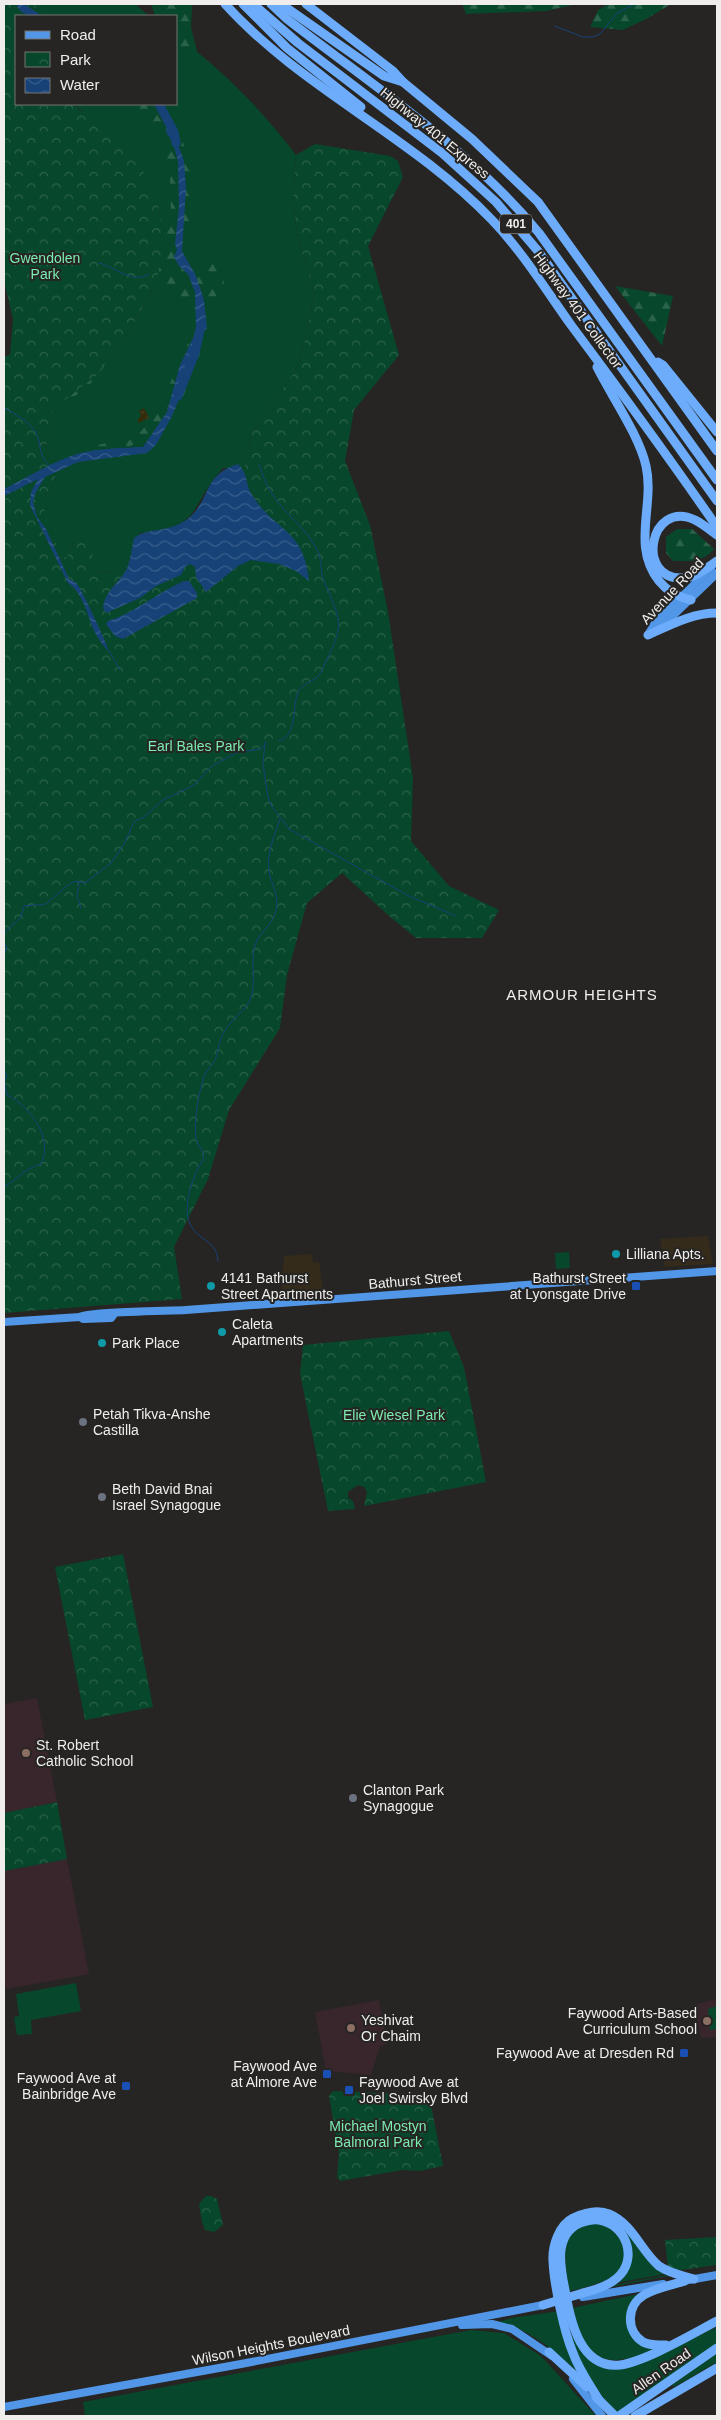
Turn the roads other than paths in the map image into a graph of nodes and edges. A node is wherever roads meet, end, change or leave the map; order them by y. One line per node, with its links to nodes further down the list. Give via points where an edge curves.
1 (225, 4): 8 (highway, Highway 401 Collector / 401, via 303,73)
2 (243, 4): 8 (highway, via 287,48 381,122)
3 (253, 4): 14 (highway, Highway 401 Express / 401, via 298,43 453,162 501,208 543,257)
4 (272, 4): 13 (highway, Highway 401 Express / 401, via 287,19 455,148 516,204)
5 (281, 4): 7 (highway, via 384,76)
6 (306, 4): 7 (highway, 401)
7 (403, 82): 10 (highway, 401, via 472,139 538,202)
8 (388, 132): 9 (highway, Highway 401 Collector / 401, via 492,219)
9 (590, 351): 15 (highway, Highway 401 Collector / 401); 19 (highway, via 639,445 646,468 644,541 649,565 662,585)
10 (649, 356): 11 (highway, via 663,365); 12 (highway, 401)
11 (717, 432)
12 (717, 451)
13 (717, 480)
14 (717, 501)
15 (717, 528)
16 (717, 535): 17 (highway, via 694,519 674,518 663,524 652,545 657,564 672,577 690,577)
17 (717, 561): 19 (main road, Avenue Road)
18 (717, 573): 19 (main road, Avenue Road)
19 (687, 599): 21 (main road, Avenue Road, via 655,623)
20 (717, 613): 21 (highway, via 688,618)
21 (648, 635)
22 (717, 1271): 23 (main road, Bathurst Street, via 114,1314 111,1318 100,1319 80,1317)
23 (4, 1322)
24 (717, 2275): 25 (main road)
25 (690, 2280): 26 (main road); 30 (highway, via 644,2296 634,2305 630,2318 631,2329 644,2342); 34 (highway, via 658,2265 624,2223 609,2214 582,2214 568,2221 560,2231 553,2260 565,2326 573,2354)
26 (583, 2295): 27 (highway, bridge); 30 (highway, via 612,2282 627,2262 628,2245 621,2234 616,2227 599,2220 577,2224 562,2245 561,2269 576,2335 586,2352 610,2365 632,2362)
27 (543, 2305): 29 (main road, Wilson Heights Boulevard)
28 (717, 2321): 30 (highway)
29 (440, 2325): 32 (main road, via 503,2326); 35 (main road, Wilson Heights Boulevard)
30 (671, 2345)
31 (717, 2348): 38 (highway, Allen Road)
32 (549, 2352): 34 (highway); 36 (main road)
33 (717, 2368): 39 (highway, Allen Road)
34 (599, 2400): 37 (highway)
35 (4, 2407)
36 (602, 2416)
37 (615, 2416)
38 (619, 2416)
39 (635, 2416)

